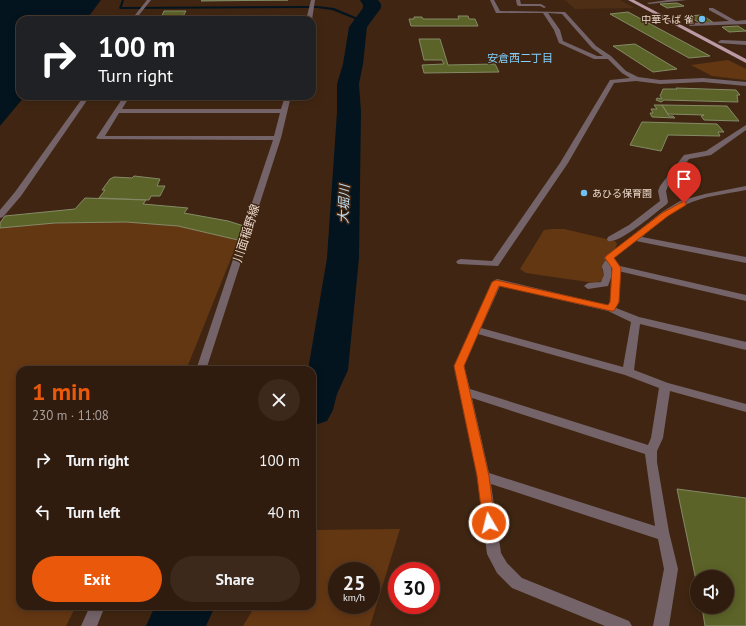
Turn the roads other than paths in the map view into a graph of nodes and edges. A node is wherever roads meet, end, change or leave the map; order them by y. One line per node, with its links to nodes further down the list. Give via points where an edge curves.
1 (149, 0): 13 (lane)
2 (313, 0): 14 (street)
3 (492, 0): 11 (street, via 498,12)
4 (518, 0): 8 (street, via 519,5)
5 (630, 0): 22 (main road)
6 (642, 0): 9 (main road)
7 (684, 0): 9 (street)
8 (540, 2): 12 (street)
9 (648, 3): 17 (main road)
10 (711, 9): 16 (street)
11 (544, 12): 12 (street); 21 (street, via 561,42 596,58)
12 (552, 12): 21 (street, via 564,13 594,47)
13 (137, 16)
14 (310, 16)
15 (746, 22): 16 (street)
16 (736, 23): 17 (street)
17 (692, 25): 18 (main road)
18 (721, 42): 19 (street); 20 (main road)
19 (746, 44)
20 (746, 54)
21 (609, 57): 23 (street, via 624,72)
22 (746, 61)
23 (636, 79): 24 (street, via 660,82 703,80); 37 (street, via 612,81 608,85 564,163 495,264)
24 (746, 84)
25 (84, 100): 33 (street, via 18,194)
26 (124, 100): 28 (street)
27 (287, 100): 29 (street, 川面稲野線)
28 (117, 110): 29 (street); 31 (street, via 100,138)
29 (284, 111): 31 (street, 川面稲野線)
30 (746, 127): 35 (street, via 708,153 687,157 664,186 664,202 632,227)
31 (277, 138): 45 (street, 川面稲野線)
32 (746, 188): 34 (street, via 684,203 665,214)
33 (0, 215)
34 (635, 238): 36 (street); 38 (street, via 609,258)
35 (611, 239)
36 (746, 260)
37 (461, 262)
38 (617, 268): 39 (lane, via 608,263 605,284); 40 (street); 41 (lane)
39 (588, 286)
40 (744, 298)
41 (611, 309): 42 (street); 43 (street, via 496,282)
42 (636, 320): 44 (street); 46 (street)
43 (475, 330): 46 (street); 48 (street, via 459,366)
44 (746, 346)
45 (202, 366)
46 (628, 372): 47 (street)
47 (665, 386): 49 (street); 50 (street, via 657,438)
48 (464, 391): 50 (street); 51 (street)
49 (746, 408)
50 (651, 451): 52 (street)
51 (483, 476): 52 (street); 55 (street, via 494,554 502,568 517,582 541,594)
52 (664, 535): 56 (street, via 671,569)
53 (96, 610): 54 (street)
54 (89, 626)
55 (624, 626)
56 (661, 626)

